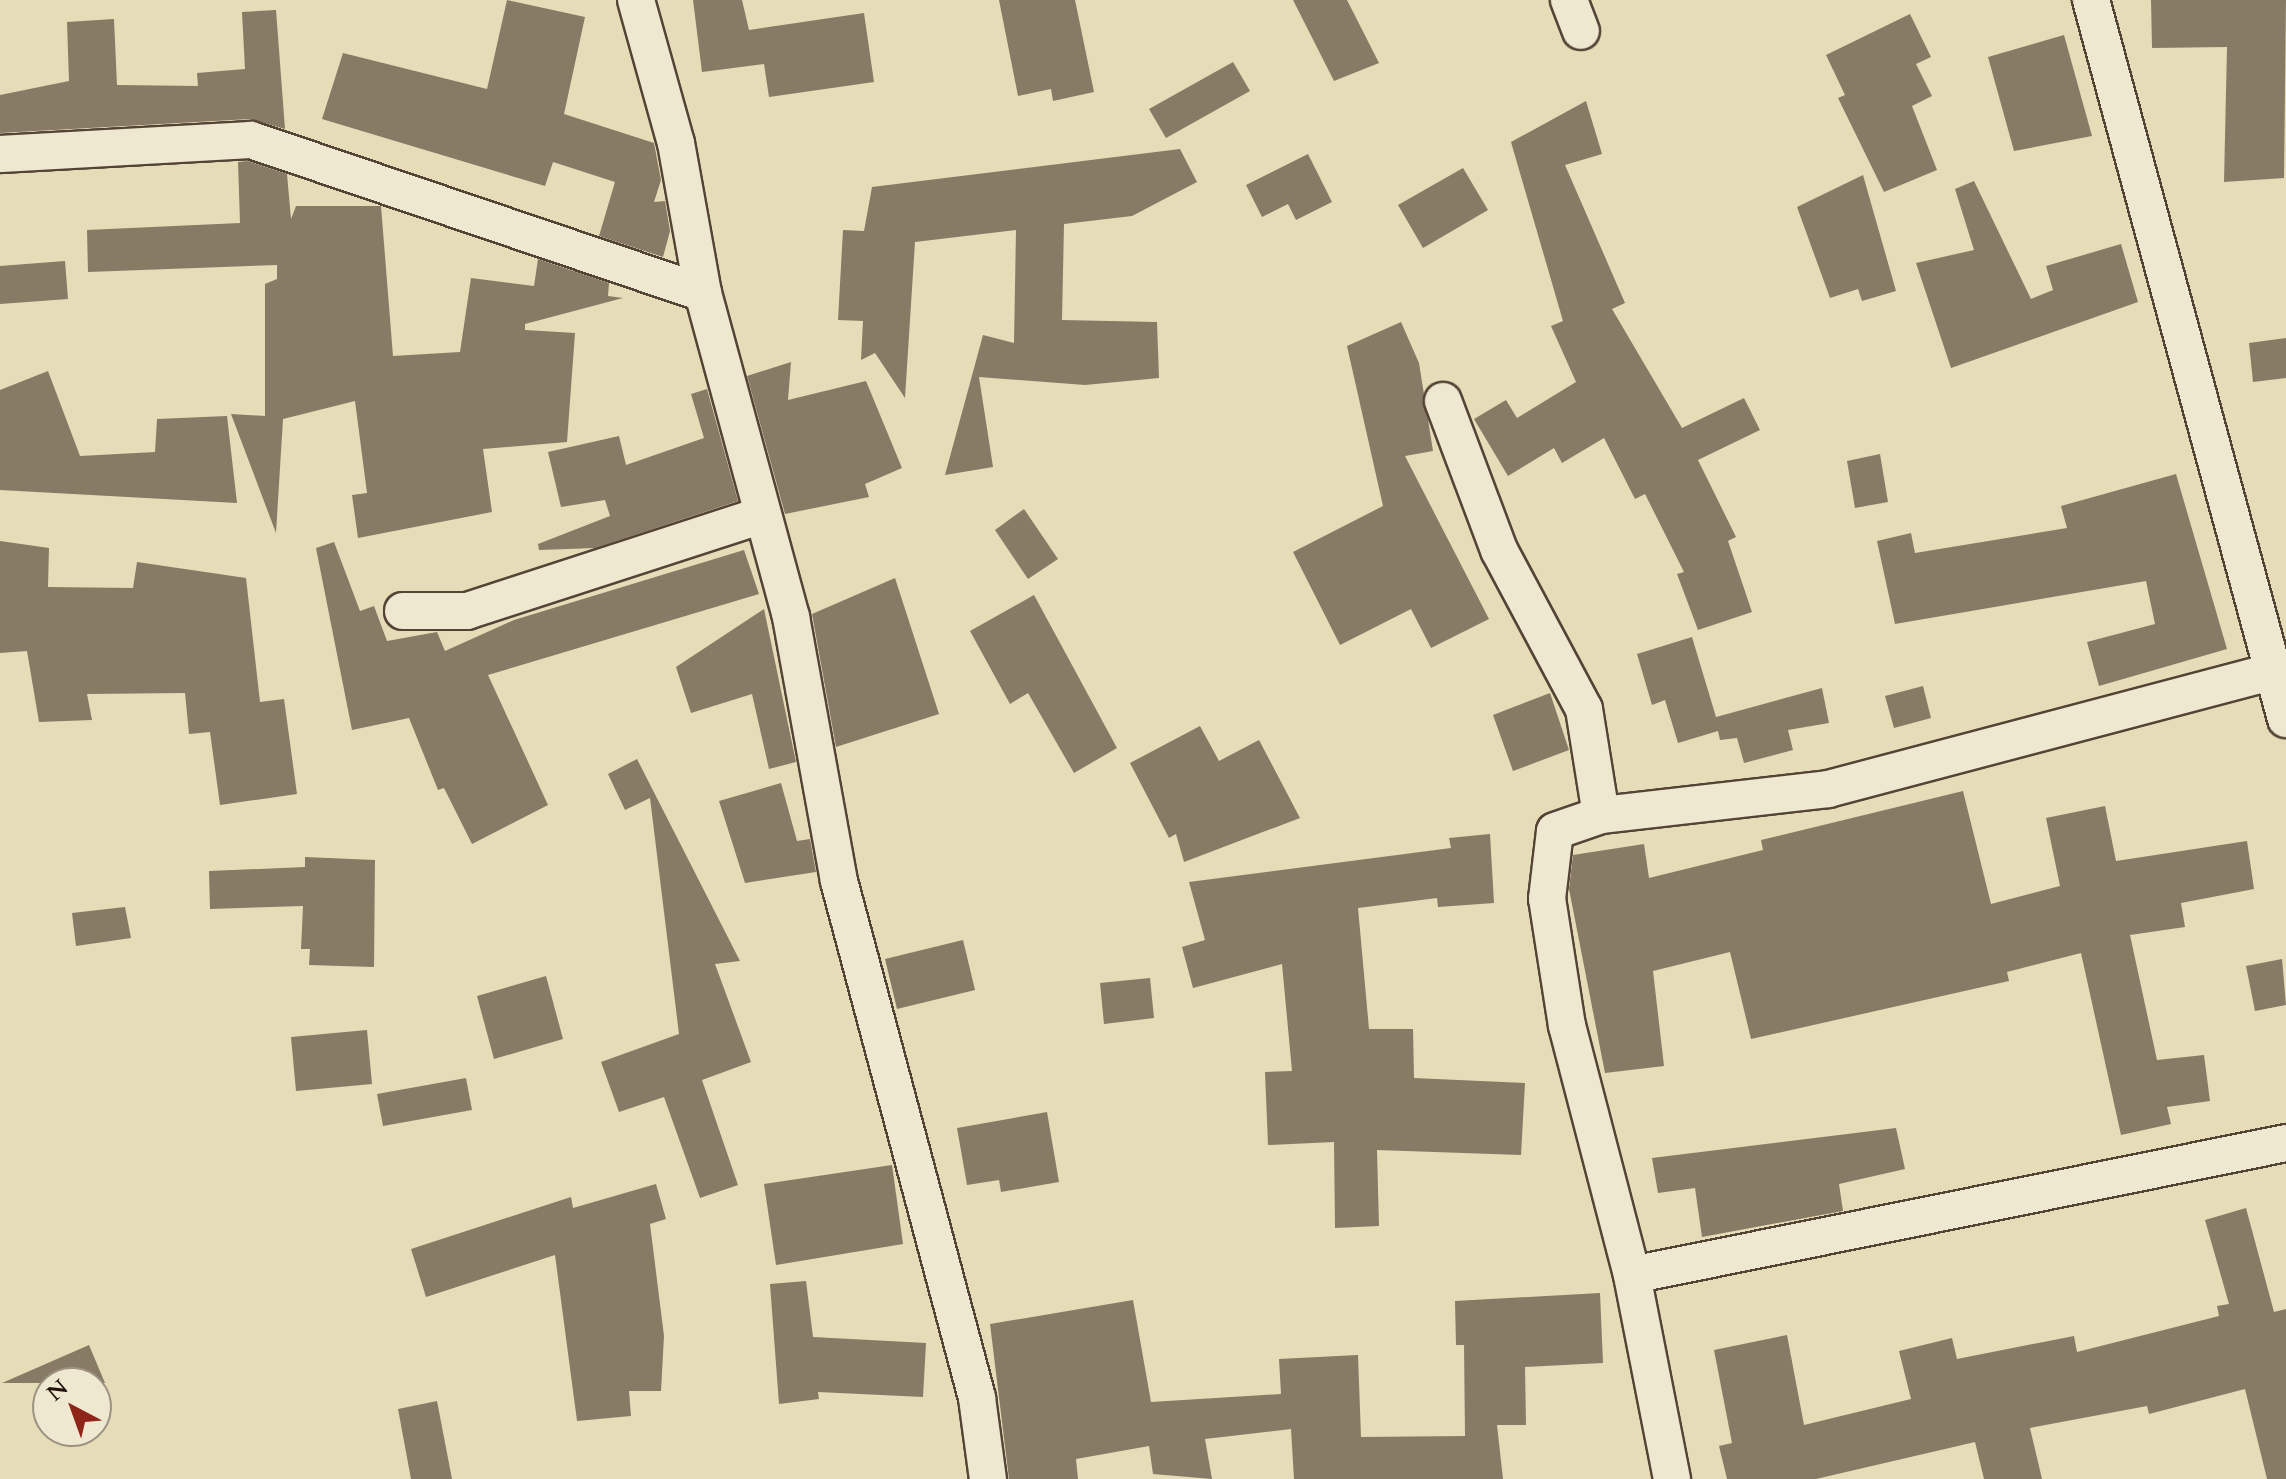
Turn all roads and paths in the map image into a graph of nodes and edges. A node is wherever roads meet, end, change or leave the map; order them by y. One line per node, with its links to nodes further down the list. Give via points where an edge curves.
1 (636, 0): 4 (street, via 676,143)
2 (2091, 0): 8 (street)
3 (0, 154): 4 (street, via 251,140)
4 (703, 293): 6 (street)
5 (1443, 401): 10 (street, via 1499,550 1584,709)
6 (763, 515): 7 (street, via 467,611); 13 (street, via 791,617 839,881 977,1398)
7 (403, 611)
8 (2270, 672): 9 (street); 10 (street, via 1828,789)
9 (2286, 719)
10 (1601, 815): 12 (street, via 1555,831 1547,899 1567,1026)
11 (2286, 1143): 12 (street)
12 (1632, 1275): 14 (street)
13 (988, 1479)
14 (1672, 1479)

